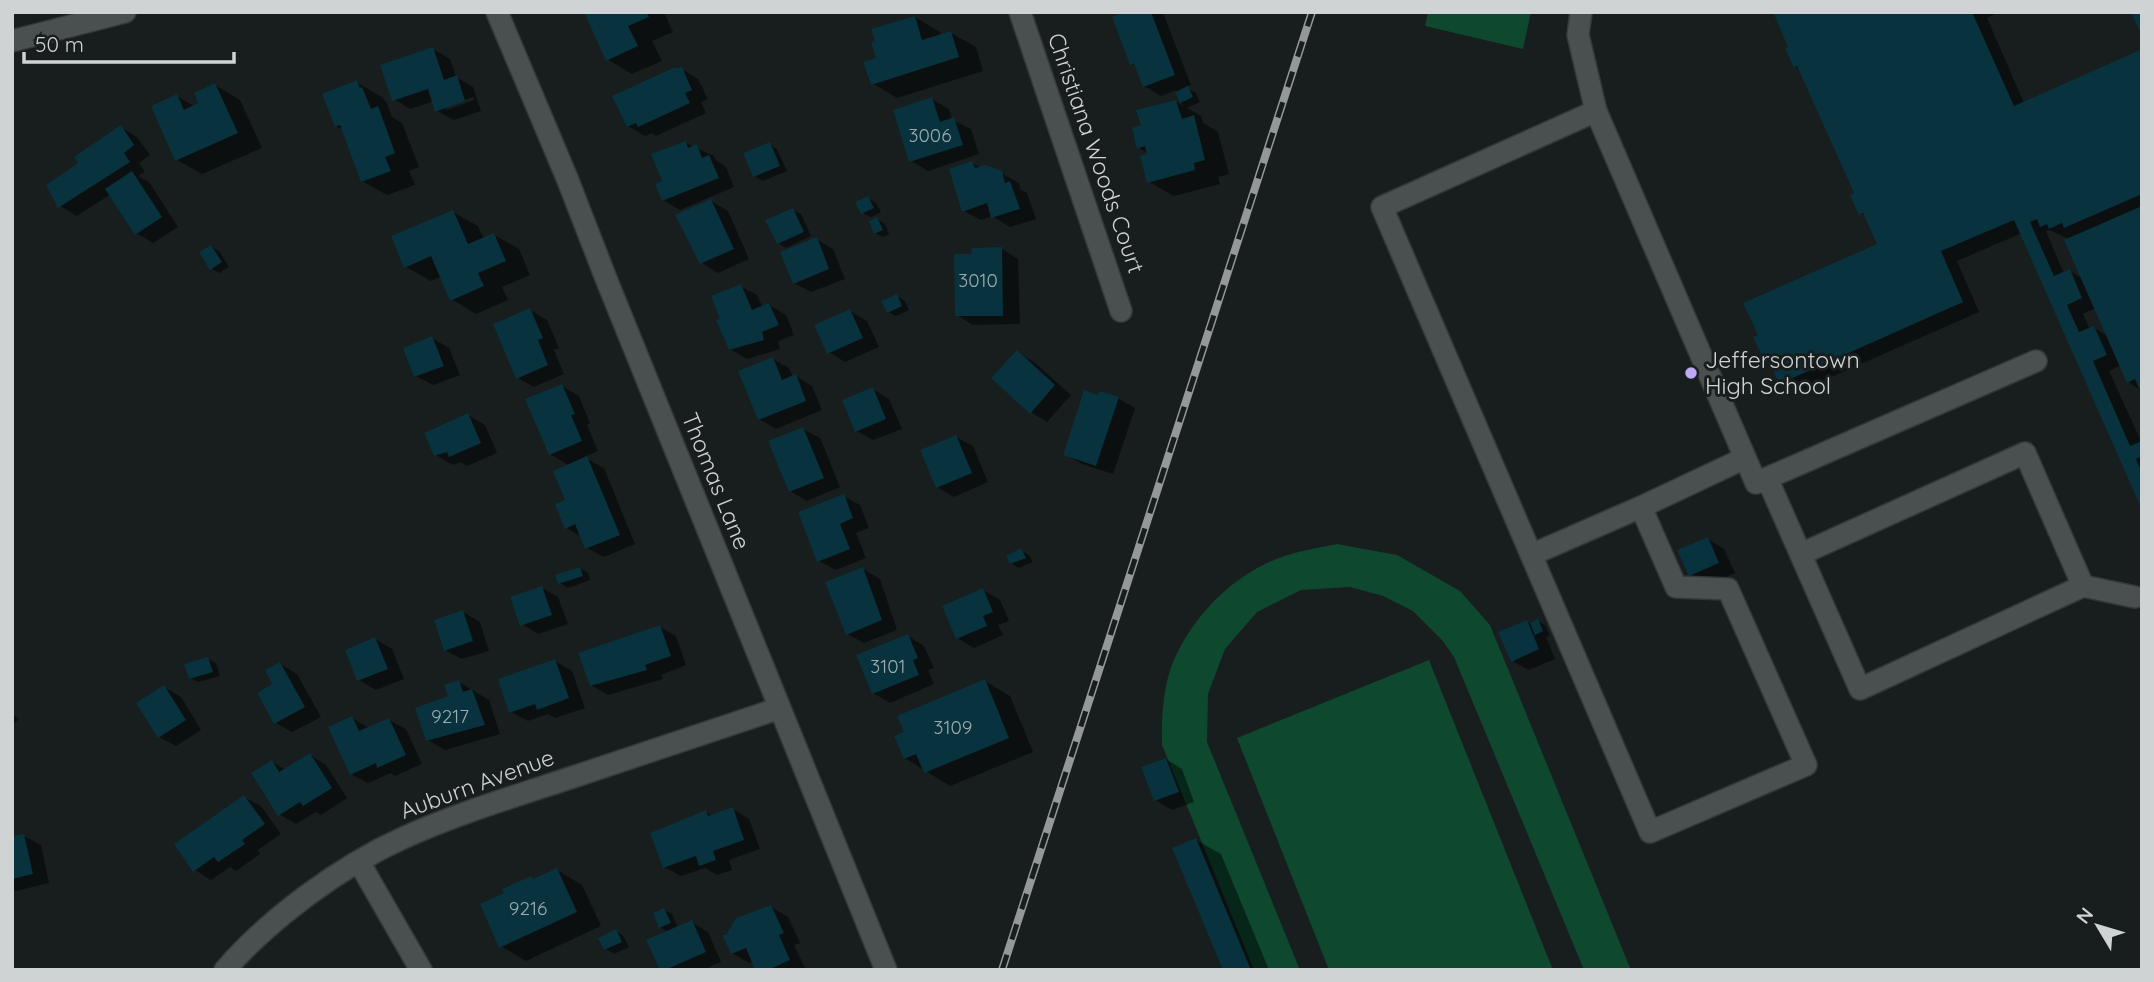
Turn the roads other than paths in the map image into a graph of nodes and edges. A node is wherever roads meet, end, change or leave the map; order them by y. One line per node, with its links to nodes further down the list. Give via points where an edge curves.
1 (125, 12): 5 (street)
2 (497, 12): 16 (street, Thomas Lane)
3 (1020, 12): 7 (street, Christiana Woods Court)
4 (1581, 12): 6 (street, via 1578,34)
5 (12, 41)
6 (1597, 111): 9 (street); 13 (street, via 1382,207)
7 (1121, 311)
8 (2036, 361): 10 (street)
9 (1745, 458): 10 (street, via 1756,483); 11 (street)
10 (1767, 478): 12 (street)
11 (1641, 507): 13 (street); 13 (street, via 1676,587 1728,589 1807,765 1650,832)
12 (1801, 554): 14 (street, via 2025,453); 14 (street, via 1860,689)
13 (1531, 555)
14 (2083, 586): 15 (street)
15 (2140, 600)
16 (780, 708): 17 (street, Auburn Avenue, via 468,812 402,838); 20 (street, Thomas Lane)
17 (359, 862): 18 (street, Auburn Avenue, via 299,901); 19 (street)
18 (225, 970)
19 (421, 970)
20 (887, 970)

